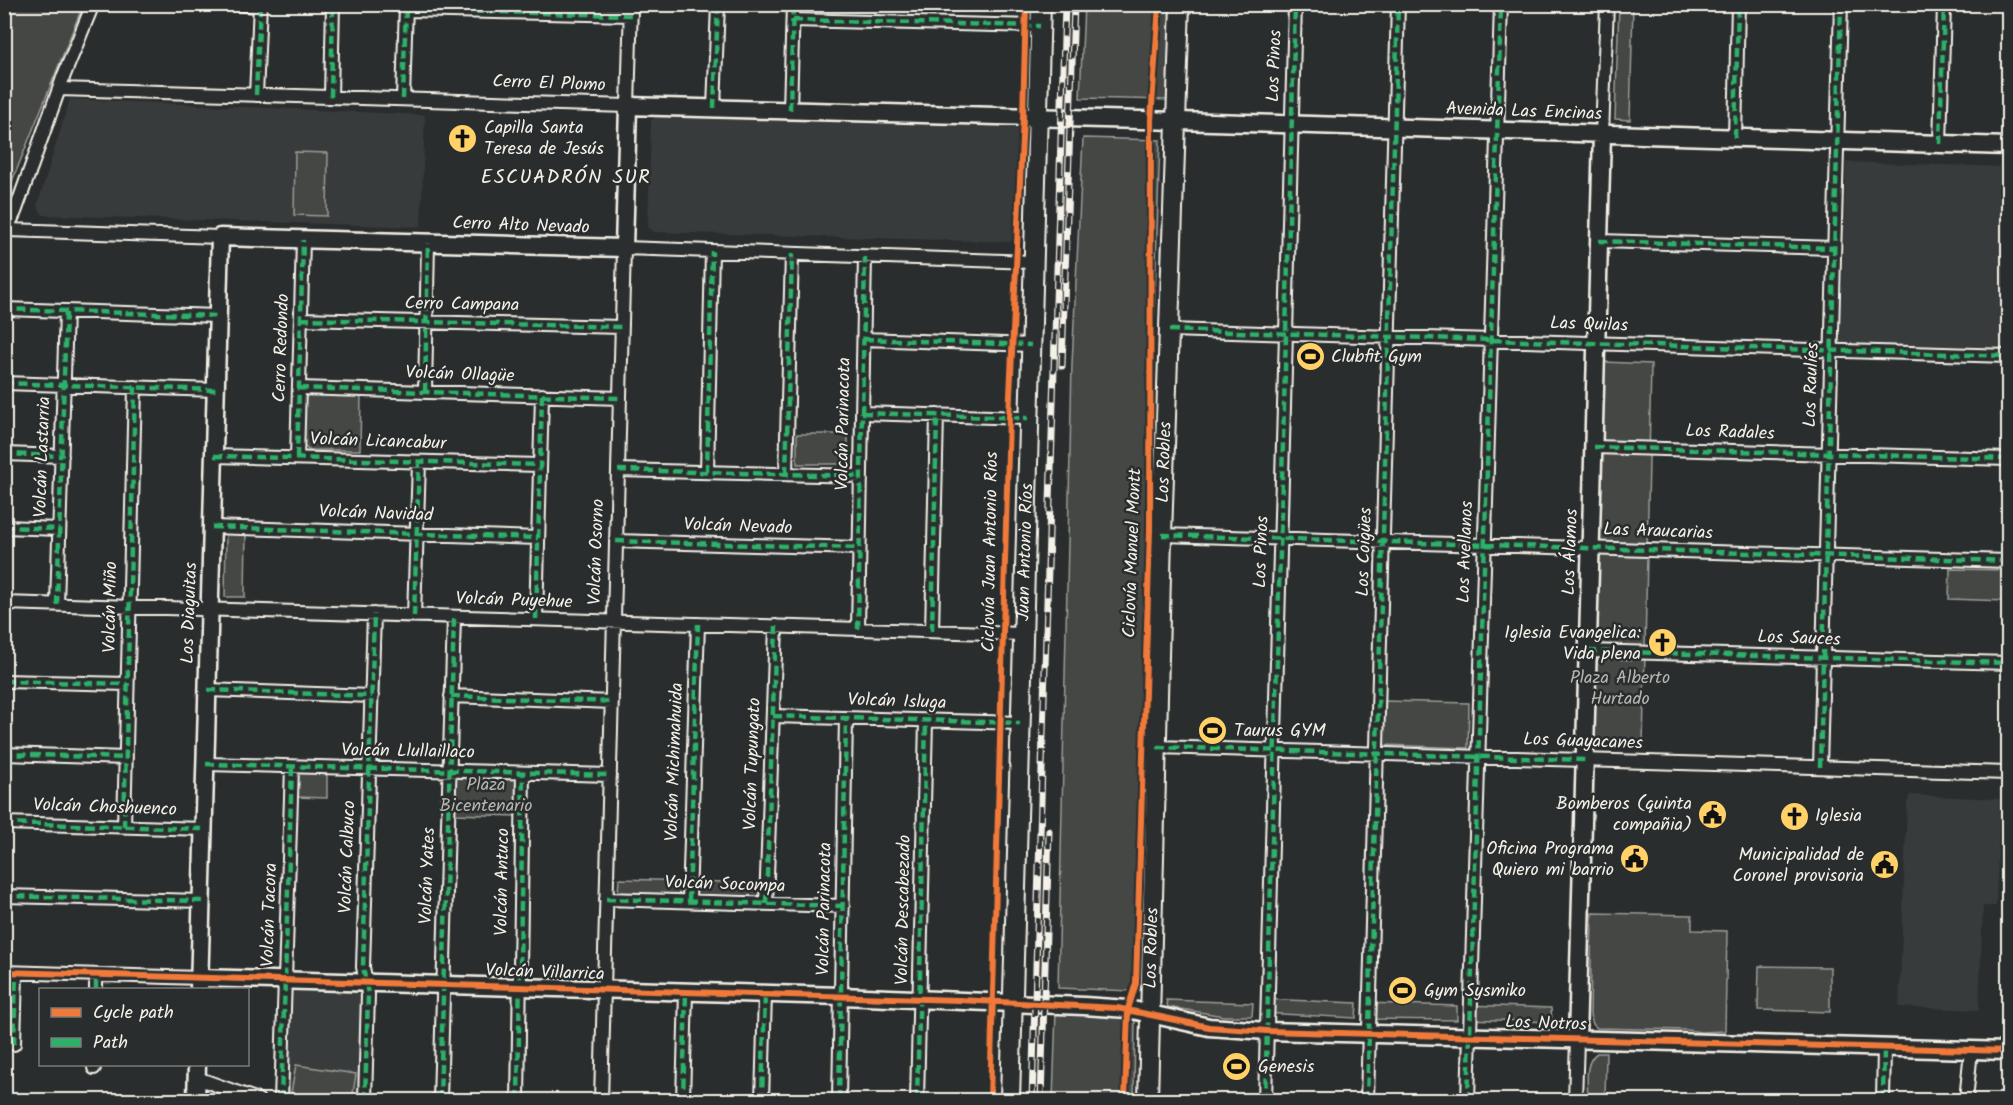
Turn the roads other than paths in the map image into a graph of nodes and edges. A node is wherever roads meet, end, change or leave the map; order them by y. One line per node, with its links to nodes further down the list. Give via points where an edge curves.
1 (93, 4): 20 (street)
2 (233, 4): 15 (street)
3 (333, 4): 22 (street)
4 (718, 4): 25 (street)
5 (794, 4): 18 (street)
6 (1041, 4): 19 (main road, Juan Antonio Ríos)
7 (1180, 4): 28 (main road, Los Robles)
8 (1295, 4): 29 (street, Los Pinos)
9 (1398, 4): 30 (street, Los Coigües)
10 (1501, 4): 31 (street, Los Avellanos)
11 (1607, 4): 32 (street, Los Álamos)
12 (1738, 4): 33 (street)
13 (1841, 4): 34 (street, Los Raulíes)
14 (1944, 4): 35 (street)
15 (260, 5): 21 (street)
16 (406, 7): 17 (street); 23 (street)
17 (631, 10): 24 (street, Volcán Osorno)
18 (793, 20): 19 (street); 26 (street)
19 (1040, 26): 27 (main road, Juan Antonio Ríos)
20 (59, 89): 21 (street, Cerro El Plomo); 37 (street)
21 (256, 95): 22 (street, Cerro El Plomo)
22 (331, 97): 23 (street, Cerro El Plomo)
23 (403, 99): 24 (street, Cerro El Plomo)
24 (628, 106): 25 (street, Cerro El Plomo); 42 (street, Volcán Osorno)
25 (714, 108): 26 (street, Cerro El Plomo)
26 (790, 110): 27 (street, Cerro El Plomo)
27 (1037, 117): 28 (street, Avenida Las Encinas); 47 (main road, Juan Antonio Ríos)
28 (1178, 120): 29 (street, Avenida Las Encinas); 54 (main road, Los Robles)
29 (1291, 124): 30 (street, Avenida Las Encinas); 55 (street, Los Pinos)
30 (1395, 127): 31 (street, Avenida Las Encinas); 56 (street, Los Coigües)
31 (1497, 130): 32 (street, Avenida Las Encinas); 58 (street, Los Avellanos)
32 (1602, 134): 33 (street, Avenida Las Encinas); 40 (street, Los Álamos)
33 (1735, 138): 34 (street, Avenida Las Encinas)
34 (1837, 141): 35 (street, Avenida Las Encinas); 43 (street, Los Raulíes)
35 (1940, 144): 36 (street, Avenida Las Encinas)
36 (2008, 146)
37 (6, 233): 38 (street, Cerro Alto Nevado)
38 (220, 237): 39 (street, Cerro Alto Nevado); 50 (street, Los Diaguitas)
39 (303, 240): 41 (street, Cerro Alto Nevado); 51 (street, Cerro Redondo)
40 (1599, 241): 43 (street); 59 (street, Los Álamos)
41 (428, 243): 42 (street, Cerro Alto Nevado); 52 (street)
42 (624, 248): 44 (street, Cerro Alto Nevado); 53 (street, Volcán Osorno)
43 (1834, 248): 61 (street, Los Raulíes)
44 (712, 251): 45 (street, Cerro Alto Nevado); 84 (street)
45 (792, 254): 46 (street, Cerro Alto Nevado); 85 (street)
46 (865, 256): 47 (street, Cerro Alto Nevado); 57 (street, Volcán Parinacota)
47 (1034, 262): 60 (main road, Juan Antonio Ríos)
48 (4, 309): 49 (street)
49 (66, 311): 50 (street); 64 (street, Volcán Lastarria)
50 (218, 316): 67 (street, Los Diaguitas)
51 (301, 319): 52 (street, Cerro Campana); 66 (street, Cerro Redondo)
52 (426, 322): 53 (street, Cerro Campana); 68 (street)
53 (622, 327): 70 (street, Volcán Osorno)
54 (1169, 330): 55 (street, Las Quilas); 91 (main road, Los Robles)
55 (1286, 334): 56 (street, Las Quilas); 93 (street, Los Pinos)
56 (1389, 337): 58 (street, Las Quilas); 95 (street, Los Coigües)
57 (864, 339): 60 (street); 71 (street, Volcán Parinacota)
58 (1490, 340): 59 (street, Las Quilas); 96 (street, Los Avellanos)
59 (1597, 343): 61 (street, Las Quilas); 74 (street, Los Álamos)
60 (1031, 345): 73 (main road, Juan Antonio Ríos)
61 (1830, 351): 62 (street, Las Quilas); 76 (street, Los Raulíes)
62 (2008, 356)
63 (4, 383): 64 (street)
64 (64, 385): 65 (street); 77 (street, Volcán Lastarria)
65 (135, 387): 67 (street); 103 (street, Volcán Miño)
66 (299, 388): 68 (street, Volcán Ollagüe); 79 (street, Cerro Redondo)
67 (216, 390): 78 (street, Los Diaguitas)
68 (425, 392): 69 (street, Volcán Ollagüe)
69 (542, 395): 70 (street, Volcán Ollagüe); 82 (street)
70 (620, 398): 83 (street, Volcán Osorno)
71 (862, 413): 72 (street); 86 (street, Volcán Parinacota)
72 (937, 415): 73 (street); 113 (street)
73 (1029, 418): 114 (main road, Juan Antonio Ríos)
74 (1594, 447): 76 (street, Los Radales); 98 (street, Los Álamos)
75 (4, 454): 77 (street)
76 (1828, 454): 80 (street, Los Radales); 99 (street, Los Raulíes)
77 (62, 456): 89 (street, Volcán Lastarria)
78 (214, 456): 79 (street, Volcán Licancabur); 87 (street, Los Diaguitas)
79 (297, 458): 81 (street, Volcán Licancabur)
80 (2008, 459)
81 (419, 462): 82 (street, Volcán Licancabur); 90 (street)
82 (540, 465): 92 (street)
83 (618, 470): 84 (street); 94 (street, Volcán Osorno)
84 (707, 472): 85 (street)
85 (786, 474): 86 (street)
86 (861, 476): 97 (street, Volcán Parinacota)
87 (212, 527): 90 (street, Volcán Navidad); 104 (street, Los Diaguitas)
88 (4, 528): 89 (street)
89 (59, 529): 102 (street, Volcán Lastarria)
90 (417, 534): 92 (street, Volcán Navidad); 106 (street)
91 (1162, 535): 93 (street, Las Araucarias); 128 (main road, Los Robles)
92 (538, 538): 108 (street)
93 (1280, 538): 95 (street, Las Araucarias); 129 (street, Los Pinos)
94 (616, 541): 97 (street, Volcán Nevado); 109 (street, Volcán Osorno)
95 (1383, 542): 96 (street, Las Araucarias); 130 (street, Los Coigües)
96 (1484, 545): 98 (street, Las Araucarias); 132 (street, Los Avellanos)
97 (859, 548): 112 (street, Volcán Parinacota)
98 (1591, 548): 99 (street, Las Araucarias); 115 (street, Los Álamos)
99 (1825, 555): 100 (street, Las Araucarias); 116 (street, Los Raulíes)
100 (2008, 561)
101 (4, 603): 102 (street, Volcán Puyehue)
102 (57, 605): 103 (street, Volcán Puyehue)
103 (129, 607): 104 (street, Volcán Puyehue); 119 (street, Volcán Miño)
104 (210, 610): 105 (street, Volcán Puyehue); 120 (street, Los Diaguitas)
105 (374, 614): 106 (street, Volcán Puyehue); 121 (street, Volcán Calbuco)
106 (414, 616): 107 (street, Volcán Puyehue)
107 (454, 617): 108 (street, Volcán Puyehue); 122 (street, Volcán Yates)
108 (536, 619): 109 (street, Volcán Puyehue)
109 (614, 621): 110 (street, Volcán Puyehue); 123 (street, Volcán Osorno)
110 (698, 624): 111 (street, Volcán Puyehue); 149 (street, Volcán Michimahuida)
111 (776, 626): 112 (street, Volcán Puyehue); 124 (street, Volcán Tupungato)
112 (858, 629): 113 (street, Volcán Puyehue)
113 (932, 631): 114 (street, Volcán Puyehue)
114 (1022, 634): 127 (main road, Juan Antonio Ríos)
115 (1588, 651): 116 (street, Los Sauces); 134 (street, Los Álamos)
116 (1822, 658): 117 (street, Los Sauces); 137 (street, Los Raulíes)
117 (2008, 663)
118 (4, 681): 119 (street)
119 (128, 684): 133 (street, Volcán Miño)
120 (208, 690): 121 (street); 135 (street, Los Diaguitas)
121 (372, 696): 138 (street, Volcán Calbuco)
122 (451, 696): 123 (street); 139 (street, Volcán Yates)
123 (612, 702): 142 (street, Volcán Osorno)
124 (773, 716): 125 (street, Volcán Isluga); 150 (street, Volcán Tupungato)
125 (846, 718): 126 (street, Volcán Isluga); 151 (street, Volcán Parinacota)
126 (926, 721): 127 (street, Volcán Isluga); 164 (street, Volcán Descabezado)
127 (1020, 723): 165 (main road, Juan Antonio Ríos)
128 (1157, 747): 129 (street, Los Guayacanes); 167 (main road, Los Robles)
129 (1274, 750): 130 (street, Los Guayacanes); 168 (street, Los Pinos)
130 (1377, 753): 132 (street, Los Guayacanes); 169 (street, Los Coigües)
131 (4, 754): 133 (street)
132 (1478, 756): 134 (street, Los Guayacanes); 170 (street, Los Avellanos)
133 (126, 758): 144 (street, Volcán Miño)
134 (1585, 760): 137 (street, Los Guayacanes); 171 (street, Los Álamos)
135 (206, 764): 136 (street, Volcán Llullaillaco); 145 (street, Los Diaguitas)
136 (292, 767): 138 (street, Volcán Llullaillaco); 154 (street, Volcán Tacora)
137 (1820, 767): 141 (street, Los Guayacanes)
138 (369, 769): 139 (street, Volcán Llullaillaco); 155 (street, Volcán Calbuco, via 363,967)
139 (449, 771): 140 (street, Volcán Llullaillaco); 157 (street, Volcán Yates)
140 (523, 772): 142 (street, Volcán Llullaillaco); 158 (street, Volcán Antuco)
141 (2008, 773)
142 (610, 775): 147 (street, Volcán Osorno)
143 (4, 824): 144 (street, Volcán Choshuenco)
144 (124, 827): 145 (street, Volcán Choshuenco)
145 (204, 829): 148 (street, Los Diaguitas)
146 (4, 896): 148 (street)
147 (606, 899): 149 (street, Volcán Socompa); 160 (street, Volcán Osorno)
148 (202, 901): 156 (street, Los Diaguitas)
149 (689, 902): 150 (street, Volcán Socompa)
150 (766, 904): 151 (street, Volcán Socompa)
151 (843, 906): 163 (street, Volcán Parinacota)
152 (10, 973): 153 (street, Volcán Villarrica); 172 (street)
153 (96, 975): 156 (street, Volcán Villarrica); 159 (street)
154 (286, 981): 155 (street, Volcán Villarrica); 156 (street, Volcán Villarrica); 179 (street, Volcán Tacora)
155 (366, 983): 157 (street, Volcán Villarrica); 180 (street, Volcán Calbuco)
156 (200, 984)
157 (443, 985): 158 (street, Volcán Villarrica); 181 (street, Volcán Yates)
158 (520, 987): 160 (street, Volcán Villarrica); 182 (street, Volcán Antuco)
159 (96, 988)
160 (604, 990): 161 (street, Volcán Villarrica); 183 (street, Volcán Osorno)
161 (686, 992): 162 (street, Volcán Villarrica); 184 (street)
162 (765, 994): 163 (street, Volcán Villarrica); 185 (street)
163 (841, 996): 164 (street, Volcán Villarrica); 186 (street, Volcán Parinacota)
164 (920, 999): 165 (street, Volcán Villarrica); 187 (street, Volcán Descabezado)
165 (1012, 1002): 166 (street, Volcán Villarrica); 188 (main road, Juan Antonio Ríos)
166 (1084, 1005): 167 (street, Los Notros)
167 (1150, 1014): 168 (street, Los Notros, via 1209,1027); 189 (main road, Los Robles)
168 (1267, 1031): 169 (street, Los Notros); 190 (street, Los Pinos)
169 (1369, 1034): 170 (street, Los Notros); 191 (street, Los Coigües)
170 (1470, 1037): 171 (street, Los Notros); 192 (street, Los Avellanos)
171 (1577, 1040): 173 (street, Los Notros); 193 (street, Los Álamos)
172 (14, 1044)
173 (1884, 1048): 174 (street, Los Notros); 194 (street)
174 (1971, 1050): 175 (street, Los Notros); 195 (street)
175 (2008, 1051)
176 (197, 1071): 177 (street); 178 (street)
177 (196, 1101)
178 (258, 1101)
179 (281, 1101)
180 (364, 1101)
181 (440, 1101)
182 (518, 1101)
183 (601, 1101)
184 (683, 1101)
185 (762, 1101)
186 (839, 1101)
187 (917, 1101)
188 (1010, 1101)
189 (1148, 1101)
190 (1265, 1101)
191 (1367, 1101)
192 (1468, 1101)
193 (1575, 1101)
194 (1883, 1101)
195 (1966, 1101)

